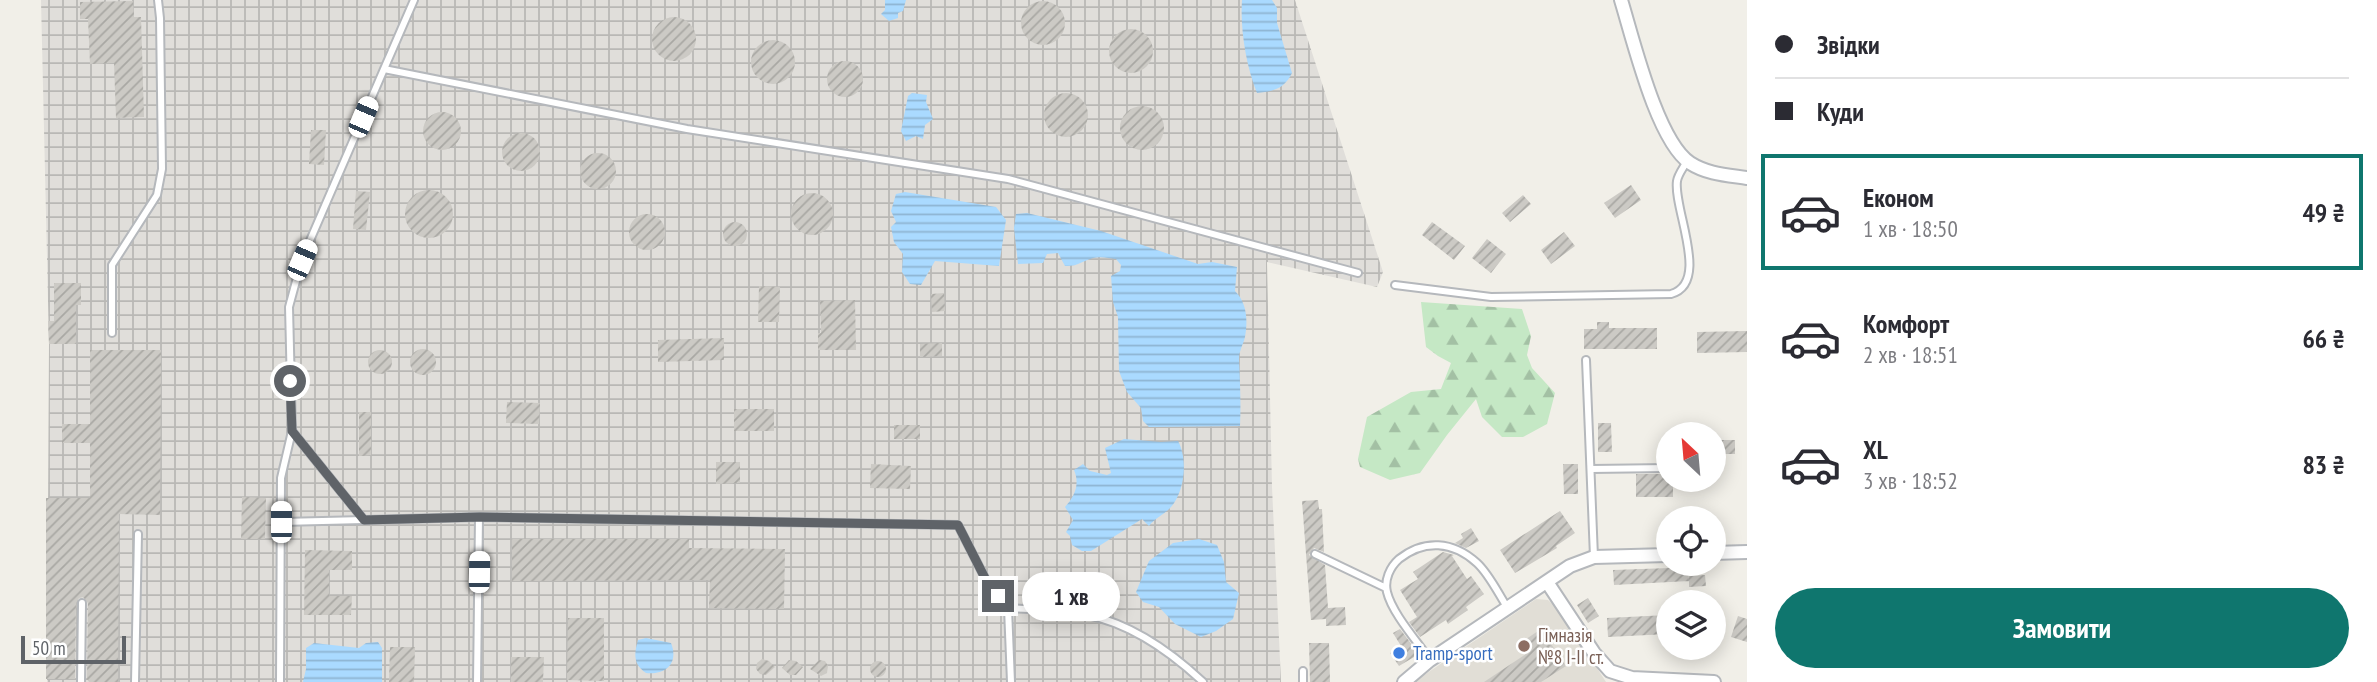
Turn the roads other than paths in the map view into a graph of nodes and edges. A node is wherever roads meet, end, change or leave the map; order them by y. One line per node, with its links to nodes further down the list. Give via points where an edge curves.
1 (158, 0): 9 (lane, via 162,169 158,195 112,265)
2 (414, 0): 4 (lane)
3 (1621, 0): 5 (street, via 1663,127)
4 (384, 69): 7 (lane, via 687,128 1008,179); 11 (lane, via 302,260 289,307)
5 (1687, 161): 6 (street, via 1705,171); 8 (lane, via 1677,178 1690,269 1680,292 1491,297)
6 (1747, 178)
7 (1358, 273)
8 (1395, 285)
9 (112, 334)
10 (1586, 360): 13 (lane)
11 (292, 431): 15 (lane); 16 (lane, via 281,478)
12 (1656, 468): 13 (lane)
13 (1591, 469): 22 (lane)
14 (480, 517): 15 (lane); 27 (lane, via 958,525 988,584); 33 (lane)
15 (364, 520): 16 (lane)
16 (281, 522): 32 (lane)
17 (138, 534): 31 (lane)
18 (1747, 552): 19 (street)
19 (1726, 553)
20 (1315, 554): 24 (lane)
21 (1656, 555): 22 (street)
22 (1594, 557): 23 (street)
23 (1547, 582): 26 (street); 38 (street, via 1610,671 1632,678)
24 (1386, 588): 26 (lane, via 1393,564 1408,552 1444,545 1478,563); 28 (lane, via 1394,608)
25 (82, 603): 30 (lane)
26 (1507, 607): 28 (street)
27 (1008, 608): 34 (lane); 35 (lane, via 1088,614 1131,631)
28 (1430, 660): 37 (street)
29 (1303, 671): 36 (lane)
30 (81, 682)
31 (135, 682)
32 (280, 682)
33 (477, 682)
34 (1011, 682)
35 (1203, 682)
36 (1303, 682)
37 (1404, 682)
38 (1714, 682)

